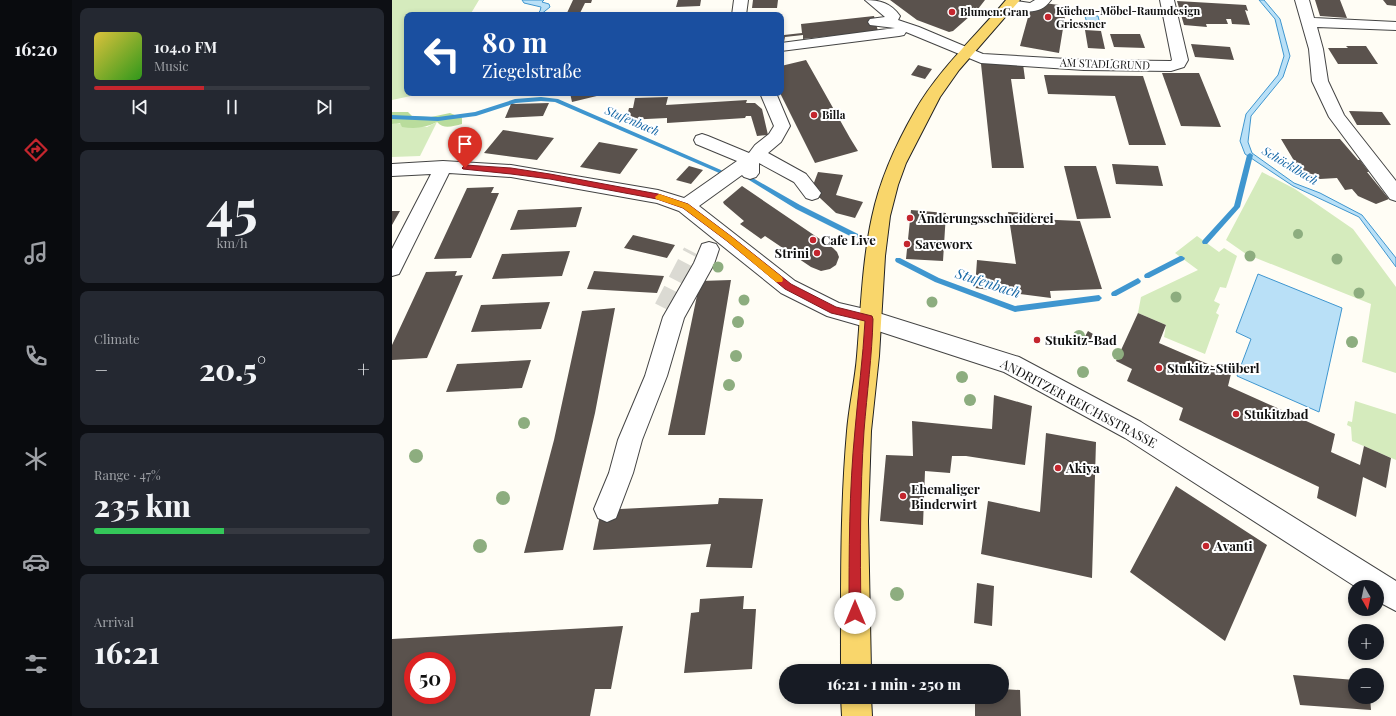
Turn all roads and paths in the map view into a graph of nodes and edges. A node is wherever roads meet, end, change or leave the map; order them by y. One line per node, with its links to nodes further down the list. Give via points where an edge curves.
1 (741, 0): 7 (street)
2 (872, 0): 9 (street, via 893,16)
3 (1044, 0): 6 (street, via 1032,8)
4 (1167, 0): 14 (street, AM STADLGRUND, via 1179,64 1084,65 981,58)
5 (1302, 0): 10 (street)
6 (1012, 2): 14 (main road)
7 (739, 12)
8 (875, 22): 9 (street)
9 (890, 22): 12 (street)
10 (1308, 22): 11 (street); 22 (street, via 1316,49 1320,81 1337,118)
11 (1396, 26)
12 (914, 30): 13 (street); 14 (street)
13 (784, 47)
14 (966, 53): 26 (main road, via 942,82 924,110 892,179 885,199 875,251)
15 (769, 96): 17 (street, via 782,126 775,138)
16 (702, 140): 17 (street)
17 (754, 158): 20 (street, via 750,173); 21 (street, via 800,178); 23 (street)
18 (443, 167): 19 (street, ANDRITZER REICHSSTRASSE); 23 (street, ANDRITZER REICHSSTRASSE, via 484,168 536,174 658,197); 25 (street)
19 (392, 170)
20 (735, 183)
21 (812, 193)
22 (1396, 194)
23 (686, 206): 26 (street, ANDRITZER REICHSSTRASSE, via 788,287 834,310)
24 (700, 249): 27 (street, via 704,264 674,317 656,376 630,440)
25 (394, 259)
26 (869, 319): 28 (street, ANDRITZER REICHSSTRASSE, via 1017,368 1167,450); 29 (main road, via 859,446 855,555)
27 (608, 509)
28 (1390, 594)
29 (856, 664)
30 (856, 704): 31 (main road)
31 (857, 716)

